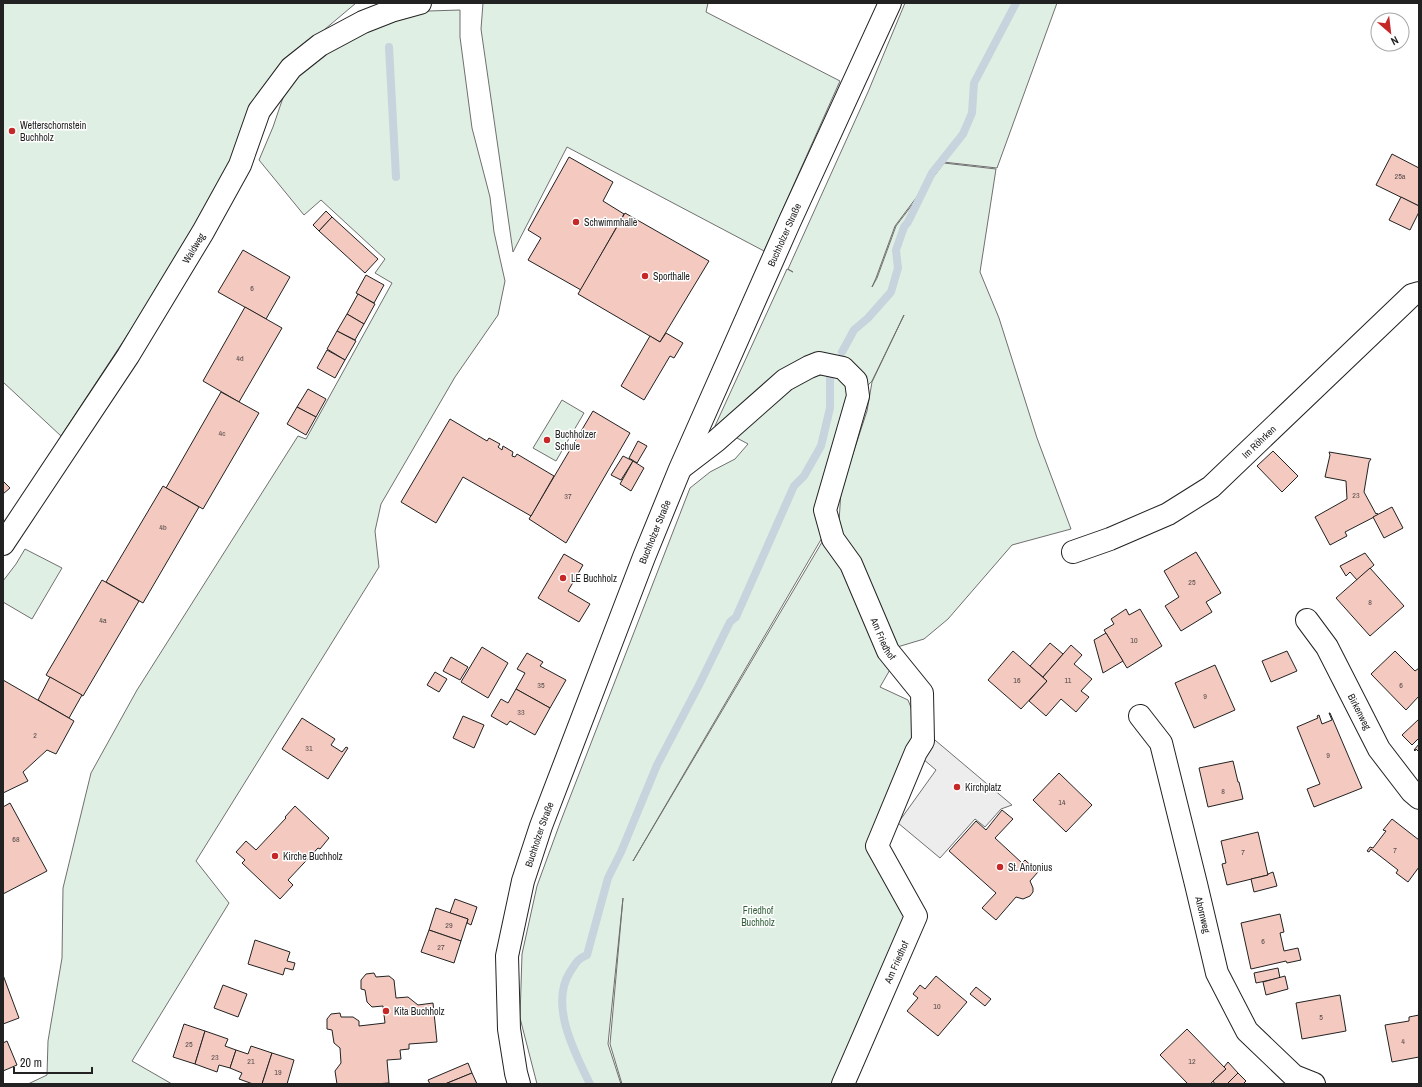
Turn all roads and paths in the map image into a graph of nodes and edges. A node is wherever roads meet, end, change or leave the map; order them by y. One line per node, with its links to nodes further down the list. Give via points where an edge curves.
1 (420, 3): 5 (street, Waldweg, via 363,22 320,45 291,68 259,110 240,166 203,232 132,349)
2 (890, 3): 4 (street, Buchholzer Straße)
3 (1419, 293): 6 (street, Im Röhrken, via 1412,296 1211,487 1168,514)
4 (680, 469): 10 (street, Buchholzer Straße, via 544,818 523,881 507,956 509,1029); 11 (street, Am Friedhof, via 785,380 809,367 819,363 843,368 856,382 858,396 825,510 834,539 851,564 888,651 922,693 923,741 916,752 878,846 916,916)
5 (3, 544)
6 (1073, 552)
7 (1307, 620): 9 (street, Birkenweg, via 1327,647 1378,749)
8 (1140, 716): 12 (street, Ahornweg, via 1161,744 1216,973 1247,1031 1294,1076)
9 (1419, 798)
10 (519, 1084)
11 (843, 1084)
12 (1314, 1084)

